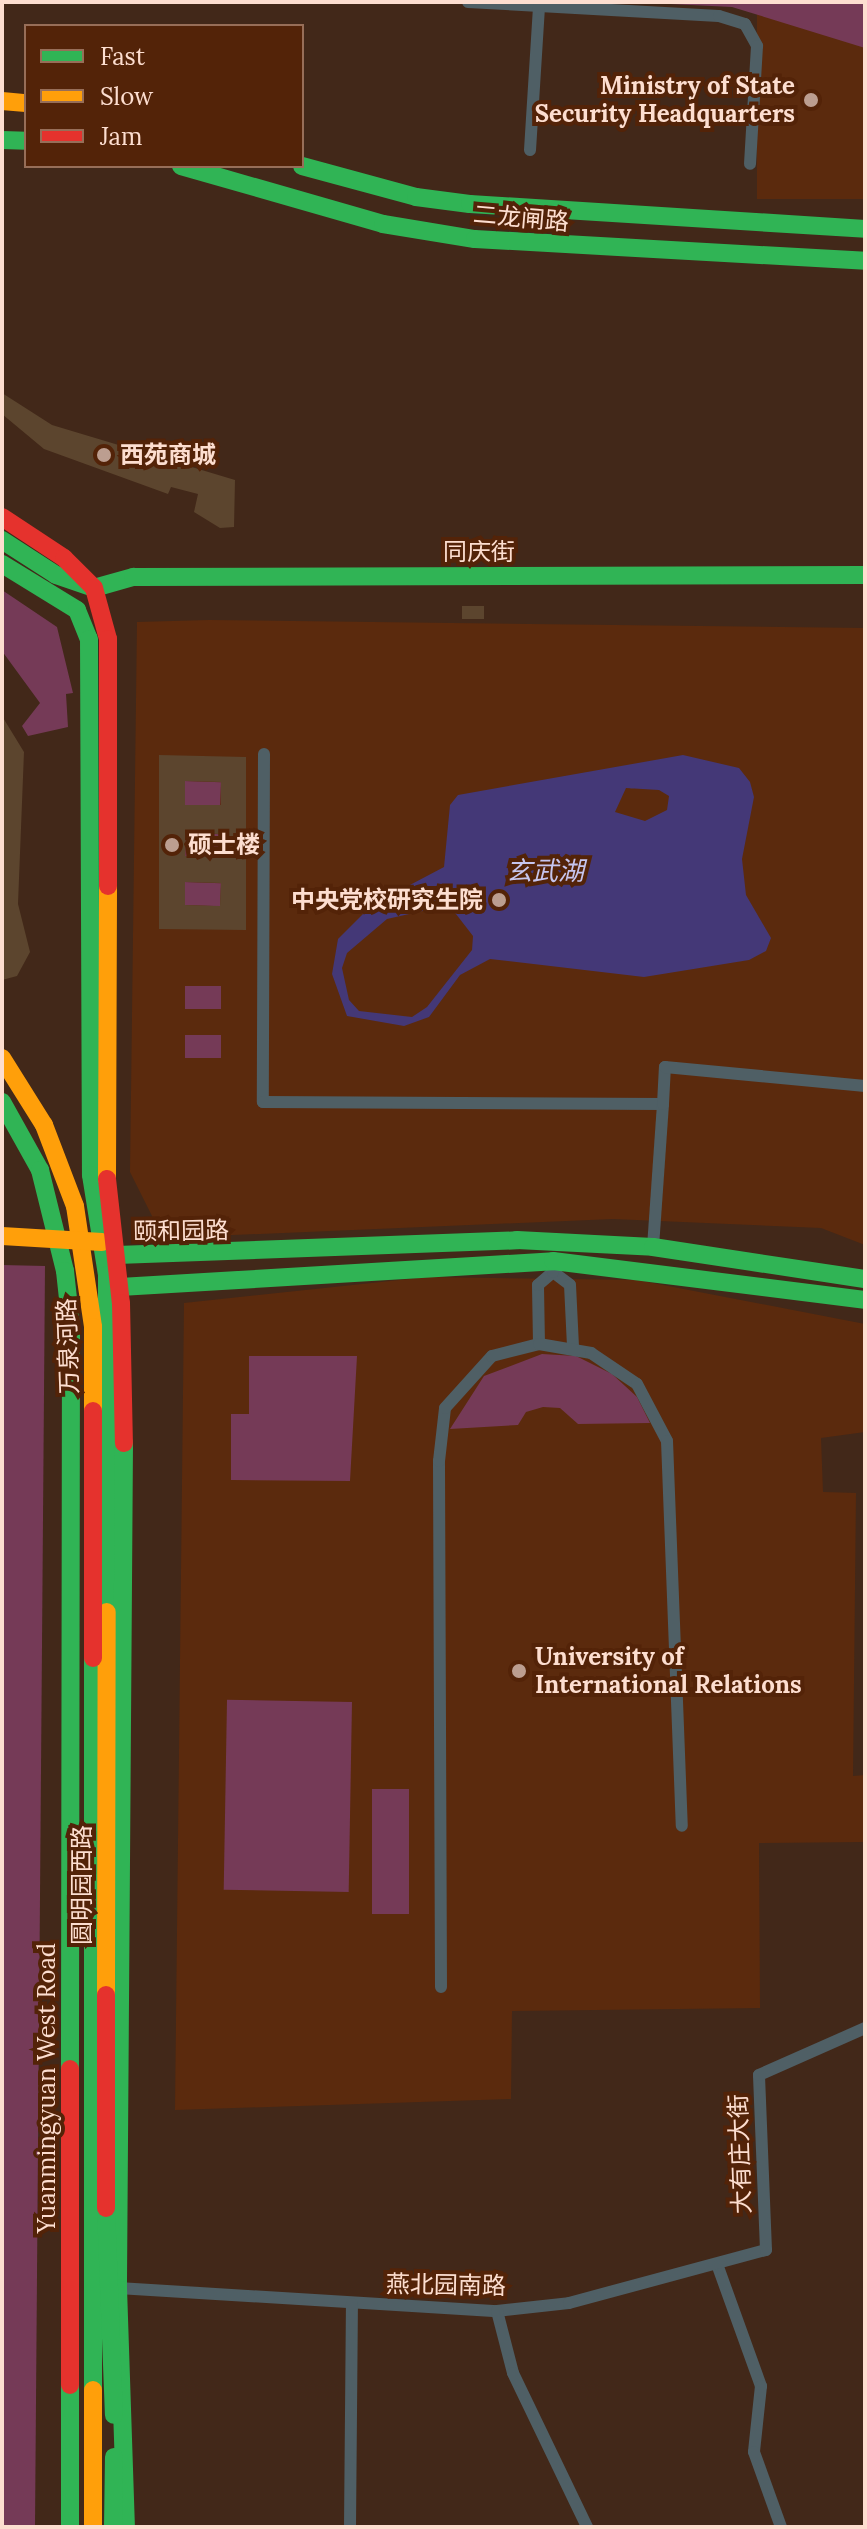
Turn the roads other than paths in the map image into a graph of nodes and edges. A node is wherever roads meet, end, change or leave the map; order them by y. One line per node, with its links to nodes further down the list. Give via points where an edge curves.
1 (468, 2): 2 (street)
2 (532, 4): 7 (street); 8 (street, via 719,16 745,24 757,46)
3 (2, 101): 4 (main road)
4 (24, 103)
5 (2, 140): 6 (main road)
6 (24, 141)
7 (530, 150)
8 (750, 164)
9 (304, 167): 11 (main road, 二龙闸路, via 416,197 470,204)
10 (188, 168): 12 (main road, 二龙闸路, via 372,221 475,239)
11 (863, 228): 12 (main road)
12 (863, 261)
13 (2, 517): 17 (main road, 颐和园路, via 64,558)
14 (2, 540): 17 (main road, via 56,575)
15 (2, 564): 18 (main road)
16 (865, 575): 17 (main road, 同庆街, via 133,577)
17 (94, 588): 18 (main road); 27 (main road, 颐和园路, via 108,639 107,1176)
18 (77, 610): 25 (main road, 颐和园路, via 89,639 91,1175)
19 (264, 754): 23 (street, via 263,1102)
20 (2, 1058): 34 (main road, 万泉河路, via 59,1160 89,1267)
21 (865, 1086): 23 (street, via 665,1067)
22 (2, 1102): 43 (main road, Yuanmingyuan West Road, via 40,1170 65,1271 71,1649)
23 (663, 1104): 26 (street)
24 (2, 1236): 25 (main road)
25 (102, 1242): 27 (main road); 30 (main road); 45 (main road, 圆明园西路, via 107,1275 106,2303 114,2398)
26 (653, 1247): 27 (main road, 颐和园路, via 488,1240 274,1254); 29 (main road, 颐和园路)
27 (117, 1255): 30 (main road, 圆明园西路)
28 (553, 1266): 30 (main road, 颐和园路); 31 (main road, 颐和园路, via 678,1272); 32 (street, via 538,1285); 33 (street, via 570,1285)
29 (865, 1279)
30 (120, 1287): 40 (main road, 圆明园西路)
31 (865, 1300)
32 (539, 1344): 33 (street); 36 (street, via 492,1356 445,1408 436,1739)
33 (573, 1347): 35 (street, via 618,1367 637,1384 671,1456)
34 (95, 1651): 44 (main road, Yuanmingyuan West Road)
35 (682, 1826)
36 (441, 1987)
37 (865, 2028): 38 (street, 大有庄大街, via 759,2075)
38 (766, 2250): 39 (street, 燕北园南路)
39 (717, 2264): 42 (street, 燕北园南路, via 569,2303); 49 (street, via 761,2386 754,2452)
40 (118, 2288): 41 (street, 燕北园南路); 46 (main road, 圆明园西路, via 126,2390)
41 (352, 2304): 42 (street, 燕北园南路); 47 (street)
42 (497, 2311): 48 (street, via 513,2373)
43 (70, 2527)
44 (93, 2527)
45 (113, 2527)
46 (126, 2527)
47 (350, 2527)
48 (587, 2527)
49 (781, 2527)

